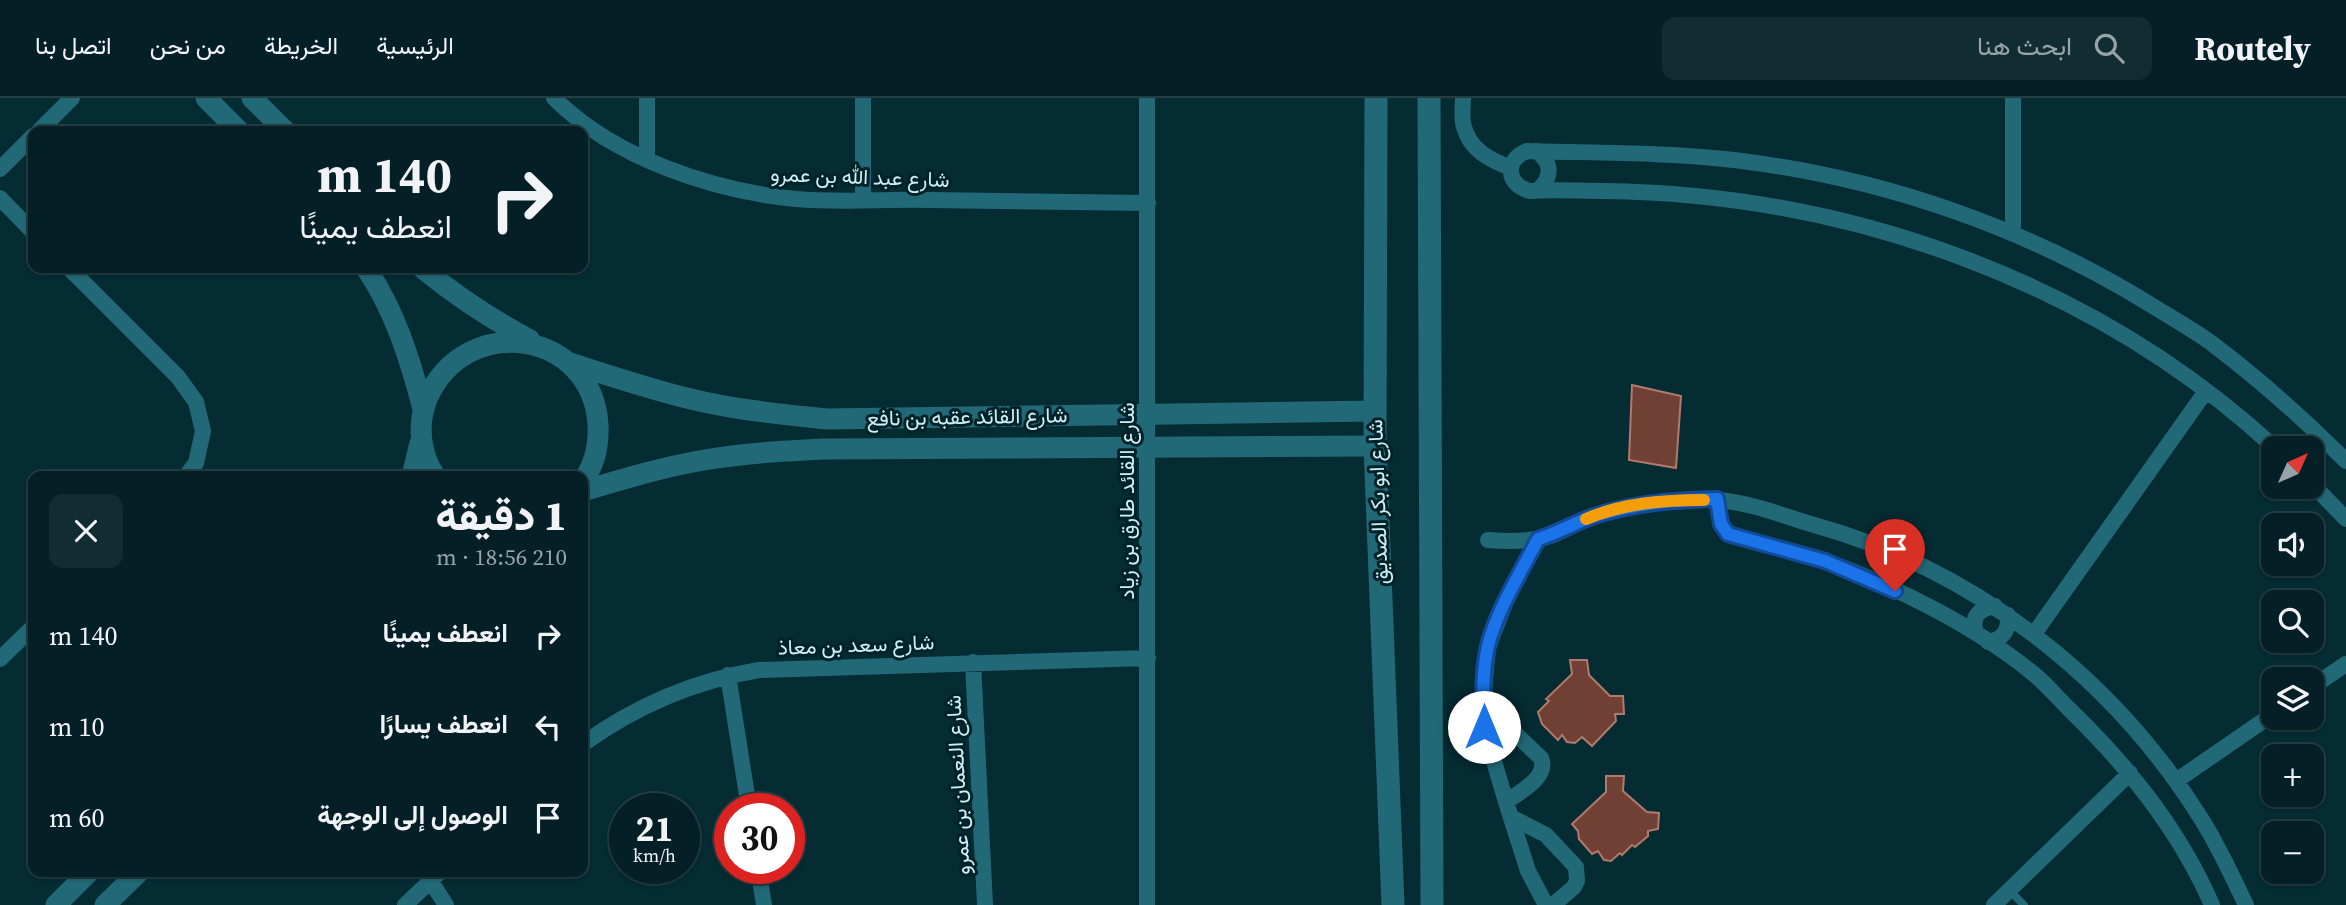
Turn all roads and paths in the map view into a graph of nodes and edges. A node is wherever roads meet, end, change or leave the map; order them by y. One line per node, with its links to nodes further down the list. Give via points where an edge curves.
1 (72, 98): 12 (street)
2 (206, 98): 13 (street)
3 (252, 98): 14 (street)
4 (554, 98): 17 (street, شارع عبد الله بن عمرو, via 589,126)
5 (647, 98): 17 (street)
6 (863, 98): 22 (street)
7 (1147, 98): 23 (street, شارع القائد طارق بن زياد)
8 (1376, 98): 33 (main road, شارع ابو بكر الصديق)
9 (1429, 98): 85 (main road)
10 (1463, 98): 18 (street, via 1463,126 1473,145 1488,159)
11 (2013, 98): 25 (street)
12 (43, 126)
13 (234, 126)
14 (280, 126)
15 (28, 141): 19 (street)
16 (1535, 152): 18 (street, via 1519,154); 20 (street, via 1544,157 1549,175); 25 (street, via 1661,153 1829,175 1922,199)
17 (647, 159): 22 (street, شارع عبد الله بن عمرو, via 704,181 756,194)
18 (1511, 168): 20 (street, via 1515,184)
19 (0, 169)
20 (1538, 190): 31 (street, via 1733,199 1818,214 1901,236 1982,265 2074,307)
21 (0, 198): 24 (street)
22 (863, 199): 23 (street, شارع عبد الله بن عمرو)
23 (1148, 203): 34 (street, شارع القائد طارق بن زياد)
24 (28, 227)
25 (2013, 233): 39 (street, via 2113,281 2208,341 2295,410)
26 (74, 273): 40 (street, via 178,377 196,402 203,431)
27 (369, 273): 32 (street, via 395,320)
28 (428, 273): 29 (street, via 494,320)
29 (541, 346): 30 (street); 32 (street, via 511,341 481,346 455,359 435,381)
30 (567, 362): 34 (street, شارع القائد عقبه بن نافع, via 694,400 825,419); 43 (street, via 586,384 597,412 599,442)
31 (2206, 391): 35 (street); 52 (street)
32 (423, 409): 36 (street)
33 (1375, 411): 34 (street, شارع القائد عقبه بن نافع); 37 (main road, شارع ابو بكر الصديق)
34 (1149, 414): 38 (street, شارع القائد طارق بن زياد)
35 (2261, 436)
36 (421, 438): 41 (street); 42 (street)
37 (1375, 446): 38 (street, شارع القائد عقبه بن نافع); 84 (main road, شارع ابو بكر الصديق)
38 (1148, 447): 44 (street, شارع القائد عقبه بن نافع, via 764,452 657,470); 56 (street, شارع القائد طارق بن زياد)
39 (2346, 461)
40 (190, 471)
41 (413, 471)
42 (432, 471)
43 (588, 473)
44 (588, 490)
45 (2324, 496): 47 (street)
46 (1717, 499): 48 (street, via 1630,506); 50 (street, via 1849,534 1924,565); 54 (street, via 1721,524 1728,534 1825,561 1919,601)
47 (2346, 519)
48 (1538, 539): 49 (street); 63 (street, via 1488,647)
49 (1488, 540)
50 (2001, 610): 52 (street); 54 (street, via 2009,625 2005,634 1998,640); 54 (street, via 1984,608 1976,614 1973,624)
51 (28, 632): 55 (street)
52 (2034, 634): 66 (street, via 2099,690)
53 (0, 635): 55 (street)
54 (1982, 638): 65 (street, via 2035,675)
55 (13, 647): 57 (street)
56 (1148, 658): 58 (street, شارع سعد بن معاذ); 83 (street, شارع القائد طارق بن زياد)
57 (0, 659)
58 (973, 662): 60 (street, شارع سعد بن معاذ, via 791,668); 82 (street, شارع النعمان بن عمرو)
59 (2346, 664): 61 (street)
60 (728, 675): 64 (street, شارع سعد بن معاذ, via 644,705); 67 (street)
61 (2324, 679)
62 (2261, 721): 66 (street)
63 (1484, 727): 68 (street); 68 (street, via 1504,724 1543,764 1540,775)
64 (588, 740)
65 (2130, 773): 70 (street); 76 (street)
66 (2176, 780): 69 (street)
67 (747, 793)
68 (1508, 810): 86 (street, via 1528,871); 87 (street, via 1546,835 1576,867 1574,887)
69 (2200, 818): 70 (street, via 2200,832 2193,838 2184,839); 70 (street, via 2188,809 2178,811 2172,818); 91 (street)
70 (2173, 832): 90 (street)
71 (84, 877): 77 (street)
72 (134, 877): 78 (street)
73 (434, 877): 79 (street)
74 (435, 877): 80 (street)
75 (761, 884): 81 (street)
76 (2009, 890): 88 (street); 89 (lane)
77 (56, 905)
78 (105, 905)
79 (405, 905)
80 (446, 905)
81 (764, 905)
82 (985, 905)
83 (1147, 905)
84 (1393, 905)
85 (1432, 905)
86 (1546, 905)
87 (1553, 905)
88 (1994, 905)
89 (2024, 905)
90 (2212, 905)
91 (2246, 905)

